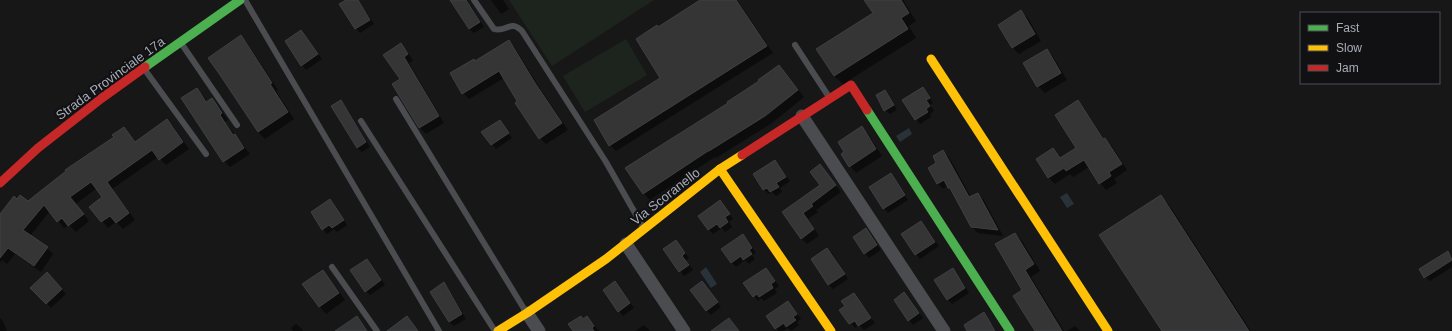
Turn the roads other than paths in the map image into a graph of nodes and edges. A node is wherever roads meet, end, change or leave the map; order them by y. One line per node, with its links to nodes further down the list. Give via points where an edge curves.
1 (240, 0): 4 (street, Strada Provinciale 17a)
2 (245, 0): 21 (lane)
3 (474, 0): 16 (lane, via 494,29 513,25 522,31 606,162)
4 (180, 42): 7 (street, Strada Provinciale 17a); 12 (lane)
5 (795, 45): 8 (lane)
6 (931, 59): 29 (street)
7 (144, 68): 13 (lane); 15 (street, Strada Provinciale 17a, via 51,138)
8 (830, 98): 10 (street, Via Scoranello); 28 (street, Via Scoranello, via 851,85)
9 (396, 99): 19 (lane)
10 (802, 116): 14 (street, Via Scoranello); 27 (street)
11 (361, 121): 22 (lane)
12 (237, 126)
13 (206, 154)
14 (720, 169): 16 (street, Via Scoranello); 26 (street)
15 (0, 182)
16 (644, 228): 17 (street, Via Scoranello)
17 (626, 244): 19 (street, Via Scoranello); 25 (street)
18 (332, 267): 20 (lane)
19 (527, 313): 23 (street, Via Scoranello); 24 (street)
20 (377, 331)
21 (439, 331)
22 (495, 331)
23 (498, 331)
24 (539, 331)
25 (684, 331)
26 (831, 331)
27 (944, 331)
28 (1010, 331)
29 (1108, 331)

